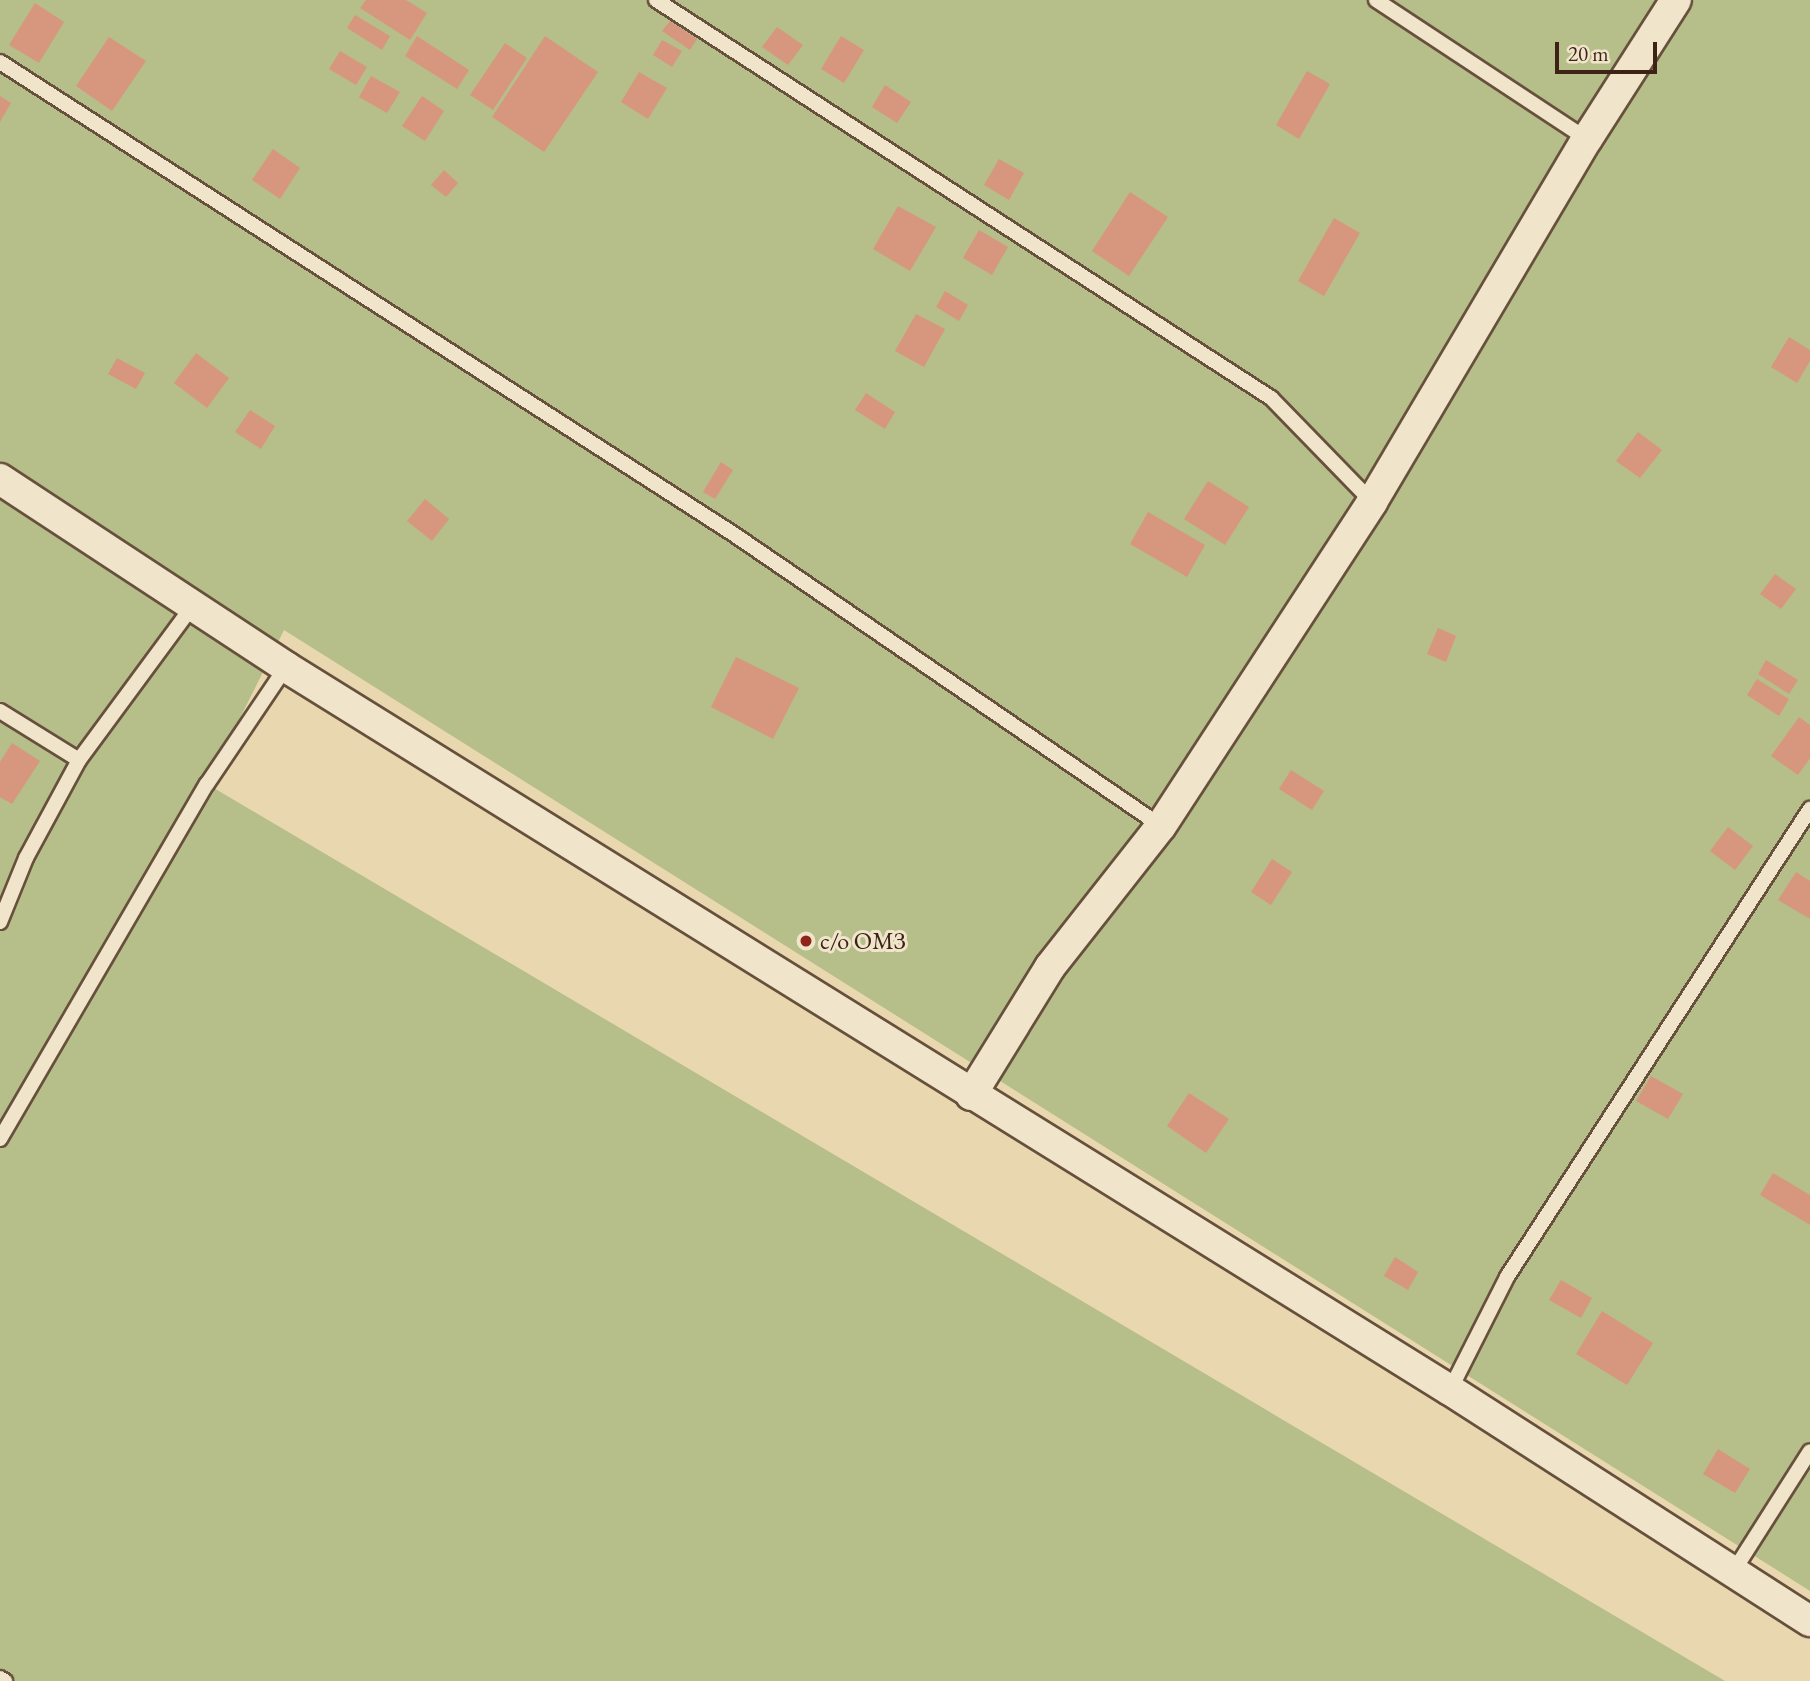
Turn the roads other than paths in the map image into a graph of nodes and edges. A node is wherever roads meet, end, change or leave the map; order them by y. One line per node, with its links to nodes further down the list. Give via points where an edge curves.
1 (656, 0): 7 (lane, via 1271,398)
2 (1376, 0): 5 (lane)
3 (1676, 0): 5 (street)
4 (0, 62): 13 (lane, via 732,533)
5 (1587, 139): 7 (street)
6 (0, 479): 8 (street)
7 (1372, 502): 13 (street)
8 (194, 604): 9 (street); 11 (lane)
9 (286, 667): 15 (street); 16 (lane, via 207,784)
10 (0, 711): 11 (lane)
11 (79, 760): 14 (lane, via 26,858)
12 (1810, 809): 17 (lane, via 1507,1277)
13 (1161, 826): 15 (street, via 1050,967)
14 (0, 922)
15 (971, 1096): 17 (street)
16 (0, 1139)
17 (1450, 1390): 19 (street)
18 (1810, 1451): 19 (lane)
19 (1733, 1572): 20 (street)
20 (1810, 1621)
21 (0, 1678): 22 (lane)
22 (5, 1681)

